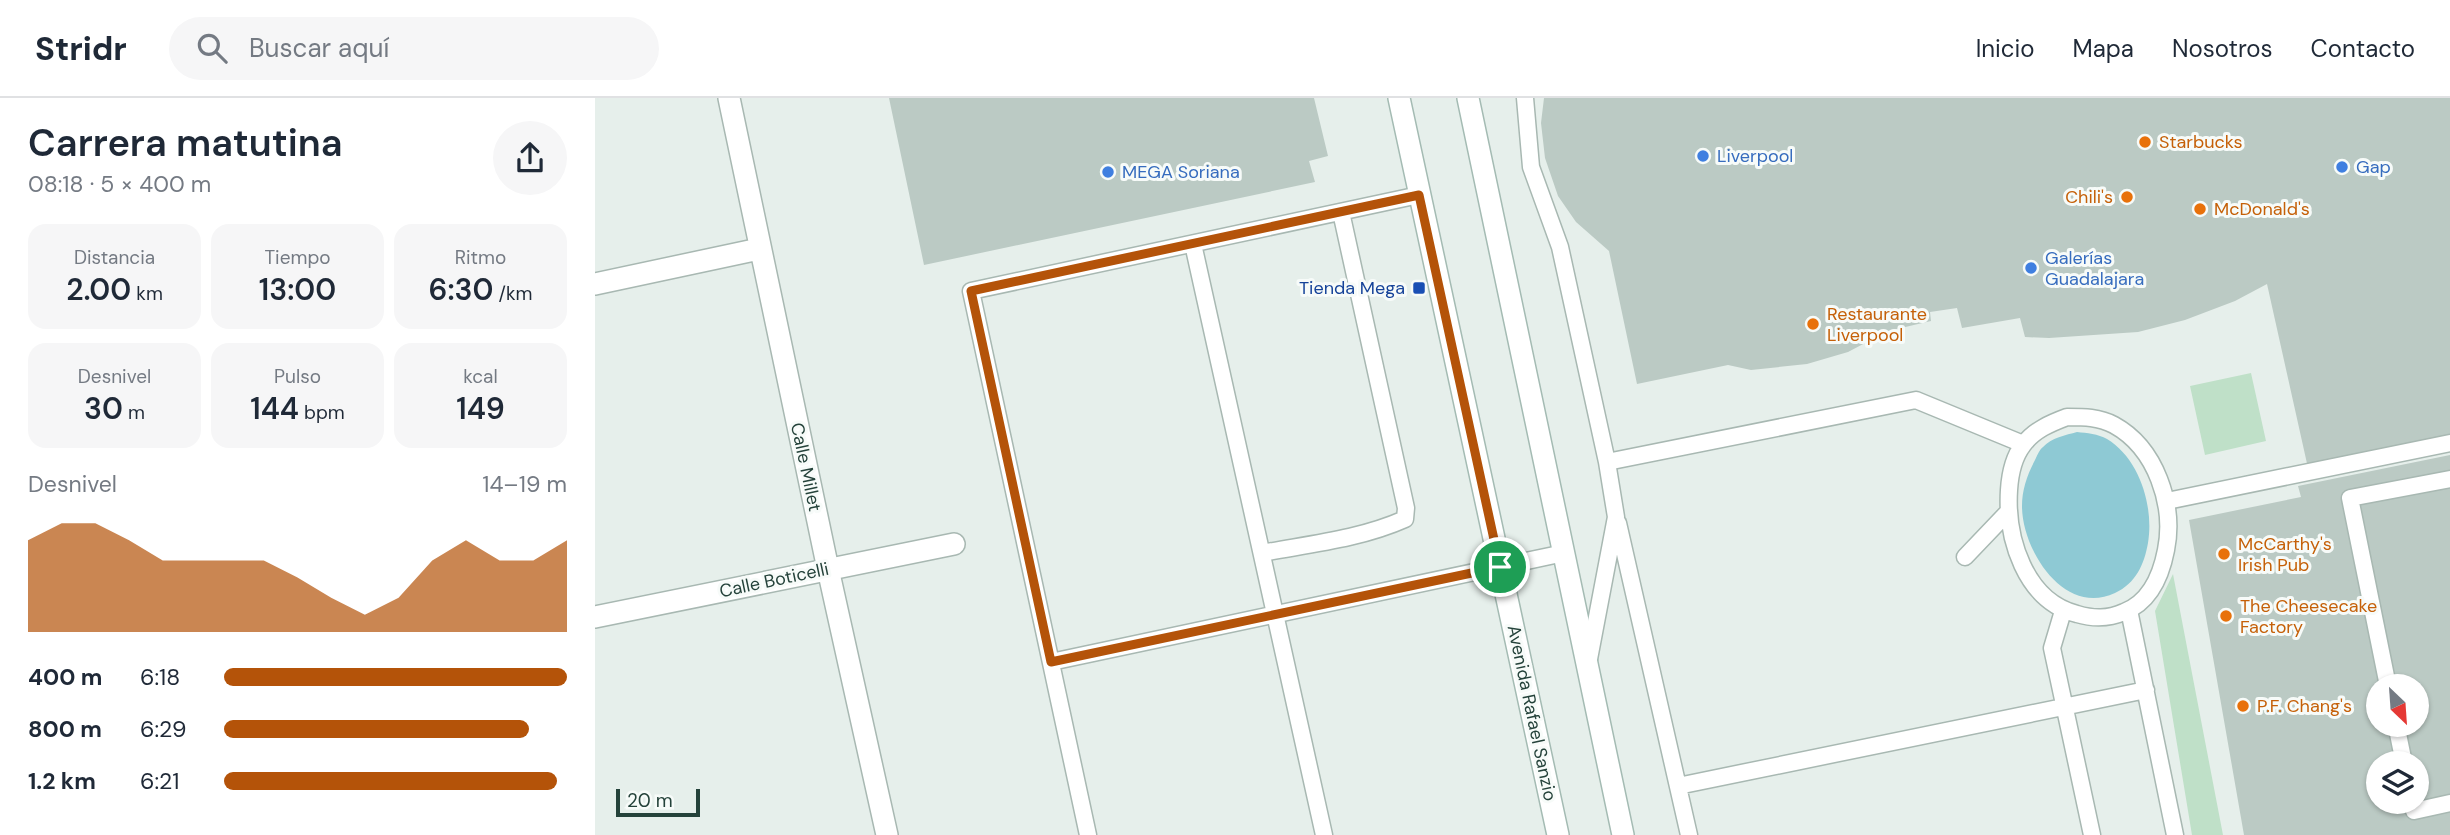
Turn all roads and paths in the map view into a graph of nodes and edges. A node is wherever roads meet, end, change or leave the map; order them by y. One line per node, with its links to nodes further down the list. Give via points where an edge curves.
1 (729, 98): 8 (main road, Calle Millet)
2 (1399, 98): 5 (main road, Avenida Rafael Sanzio)
3 (1468, 98): 19 (main road)
4 (1525, 98): 12 (lane, via 1531,167 1560,247)
5 (1419, 195): 6 (lane); 21 (main road, Avenida Rafael Sanzio)
6 (1341, 212): 7 (lane); 18 (lane, via 1405,519 1336,540)
7 (1193, 244): 18 (lane); 27 (lane, via 971,291)
8 (759, 249): 9 (main road); 22 (main road, Calle Millet)
9 (595, 284)
10 (2450, 443): 14 (lane)
11 (2023, 444): 12 (lane, via 1916,400); 14 (lane, via 2045,425 2067,417 2091,417 2114,425 2149,460); 15 (lane, via 2011,470)
12 (1607, 462): 16 (lane)
13 (2450, 479): 29 (lane, via 2350,498)
14 (2167, 501): 23 (lane, via 2169,534 2164,561 2154,586)
15 (2008, 512): 20 (lane); 24 (lane, via 2013,541 2027,574)
16 (1616, 517): 28 (lane); 32 (lane)
17 (954, 544): 22 (main road, Calle Boticelli)
18 (1262, 552): 25 (lane)
19 (1564, 553): 21 (lane); 28 (main road)
20 (1965, 557)
21 (1500, 567): 25 (lane); 38 (main road, Avenida Rafael Sanzio)
22 (828, 569): 26 (main road, Calle Boticelli); 35 (main road, Calle Millet)
23 (2129, 610): 24 (lane, via 2111,618); 30 (lane)
24 (2063, 611): 31 (lane, via 2052,648)
25 (1275, 614): 27 (lane); 37 (lane)
26 (595, 617)
27 (1051, 662): 36 (lane)
28 (1587, 668): 39 (main road)
29 (2386, 674)
30 (2146, 690): 31 (lane); 42 (lane)
31 (2065, 707): 32 (lane); 41 (lane)
32 (1678, 786): 40 (lane)
33 (2450, 803): 34 (lane)
34 (2429, 808)
35 (887, 835)
36 (1088, 835)
37 (1324, 835)
38 (1558, 835)
39 (1623, 835)
40 (1689, 835)
41 (2092, 835)
42 (2175, 835)

